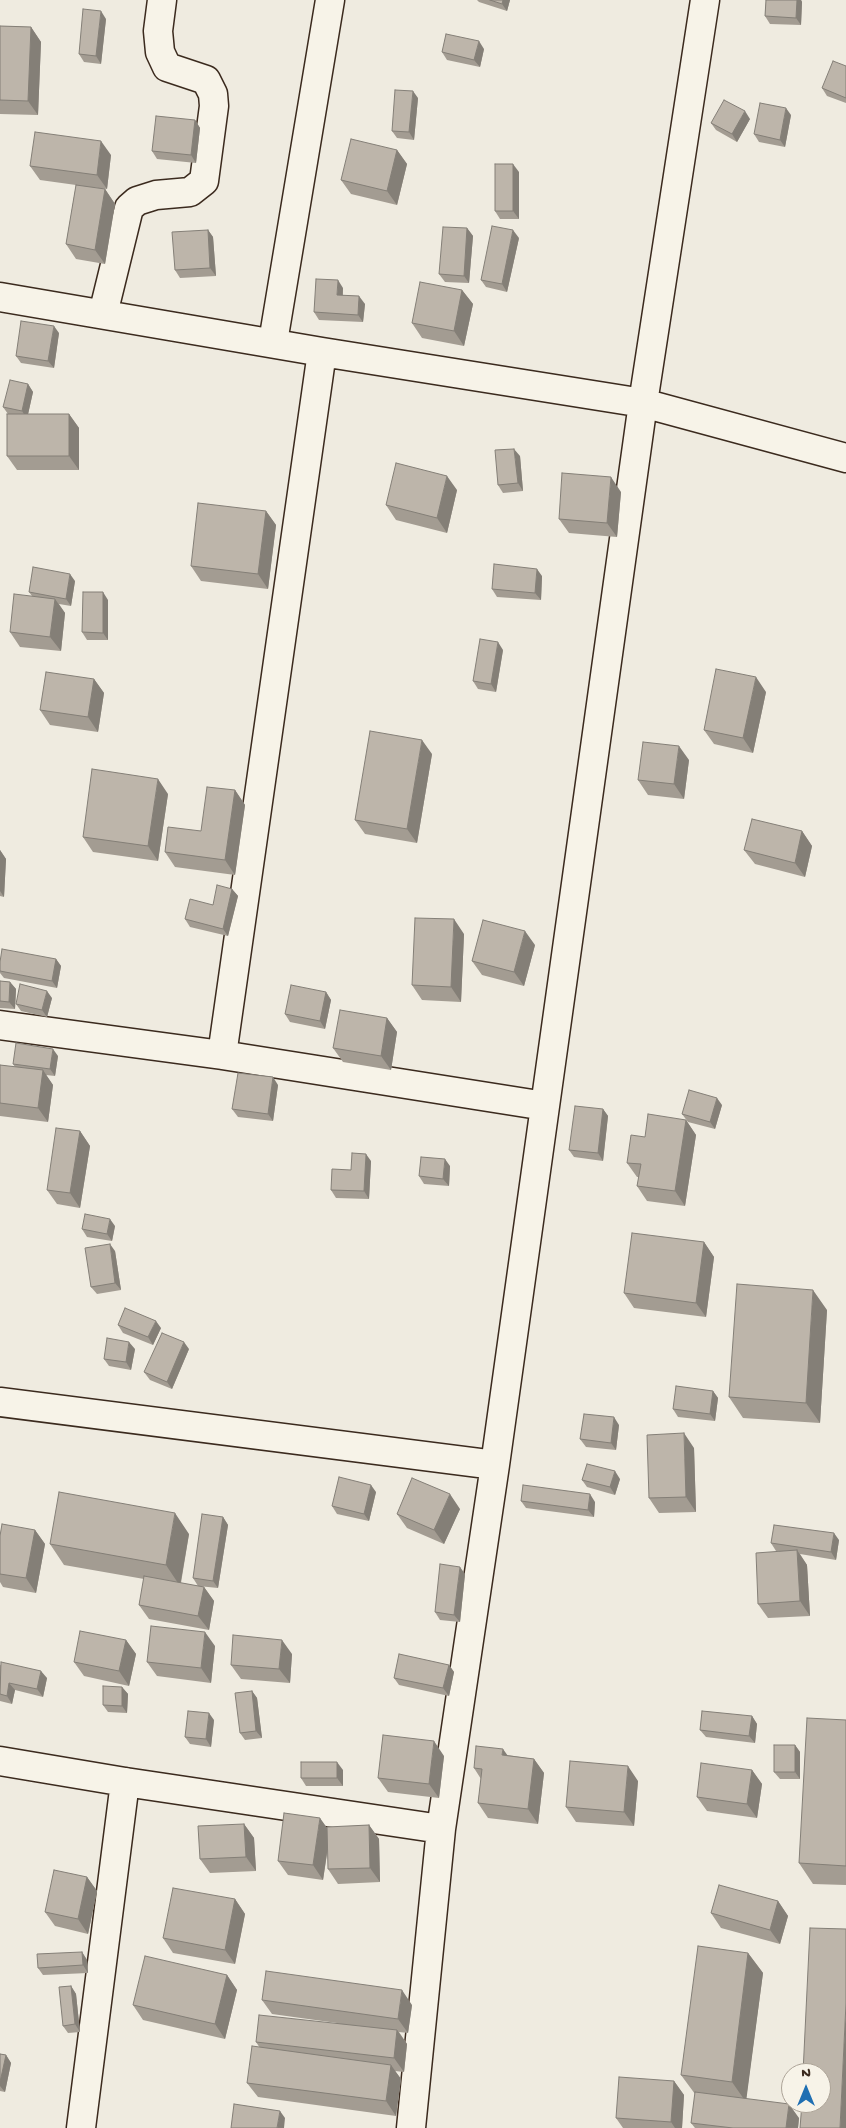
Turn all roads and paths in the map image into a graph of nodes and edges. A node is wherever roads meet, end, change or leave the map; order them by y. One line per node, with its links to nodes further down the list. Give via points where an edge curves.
1 (162, 0): 5 (street, via 158,31 160,52 167,67 206,80 213,94 204,181 190,192 156,194 129,208)
2 (330, 0): 6 (street)
3 (705, 0): 8 (street)
4 (0, 297): 5 (street)
5 (102, 314): 6 (street)
6 (273, 342): 7 (street)
7 (322, 352): 8 (street); 11 (street)
8 (643, 403): 9 (street); 12 (street)
9 (846, 458)
10 (0, 1025): 11 (street)
11 (222, 1055): 12 (street)
12 (545, 1106): 14 (street)
13 (0, 1402): 14 (street)
14 (495, 1465): 17 (street)
15 (0, 1762): 16 (street)
16 (125, 1782): 17 (street); 18 (street)
17 (441, 1829): 19 (street)
18 (81, 2128)
19 (411, 2128)

